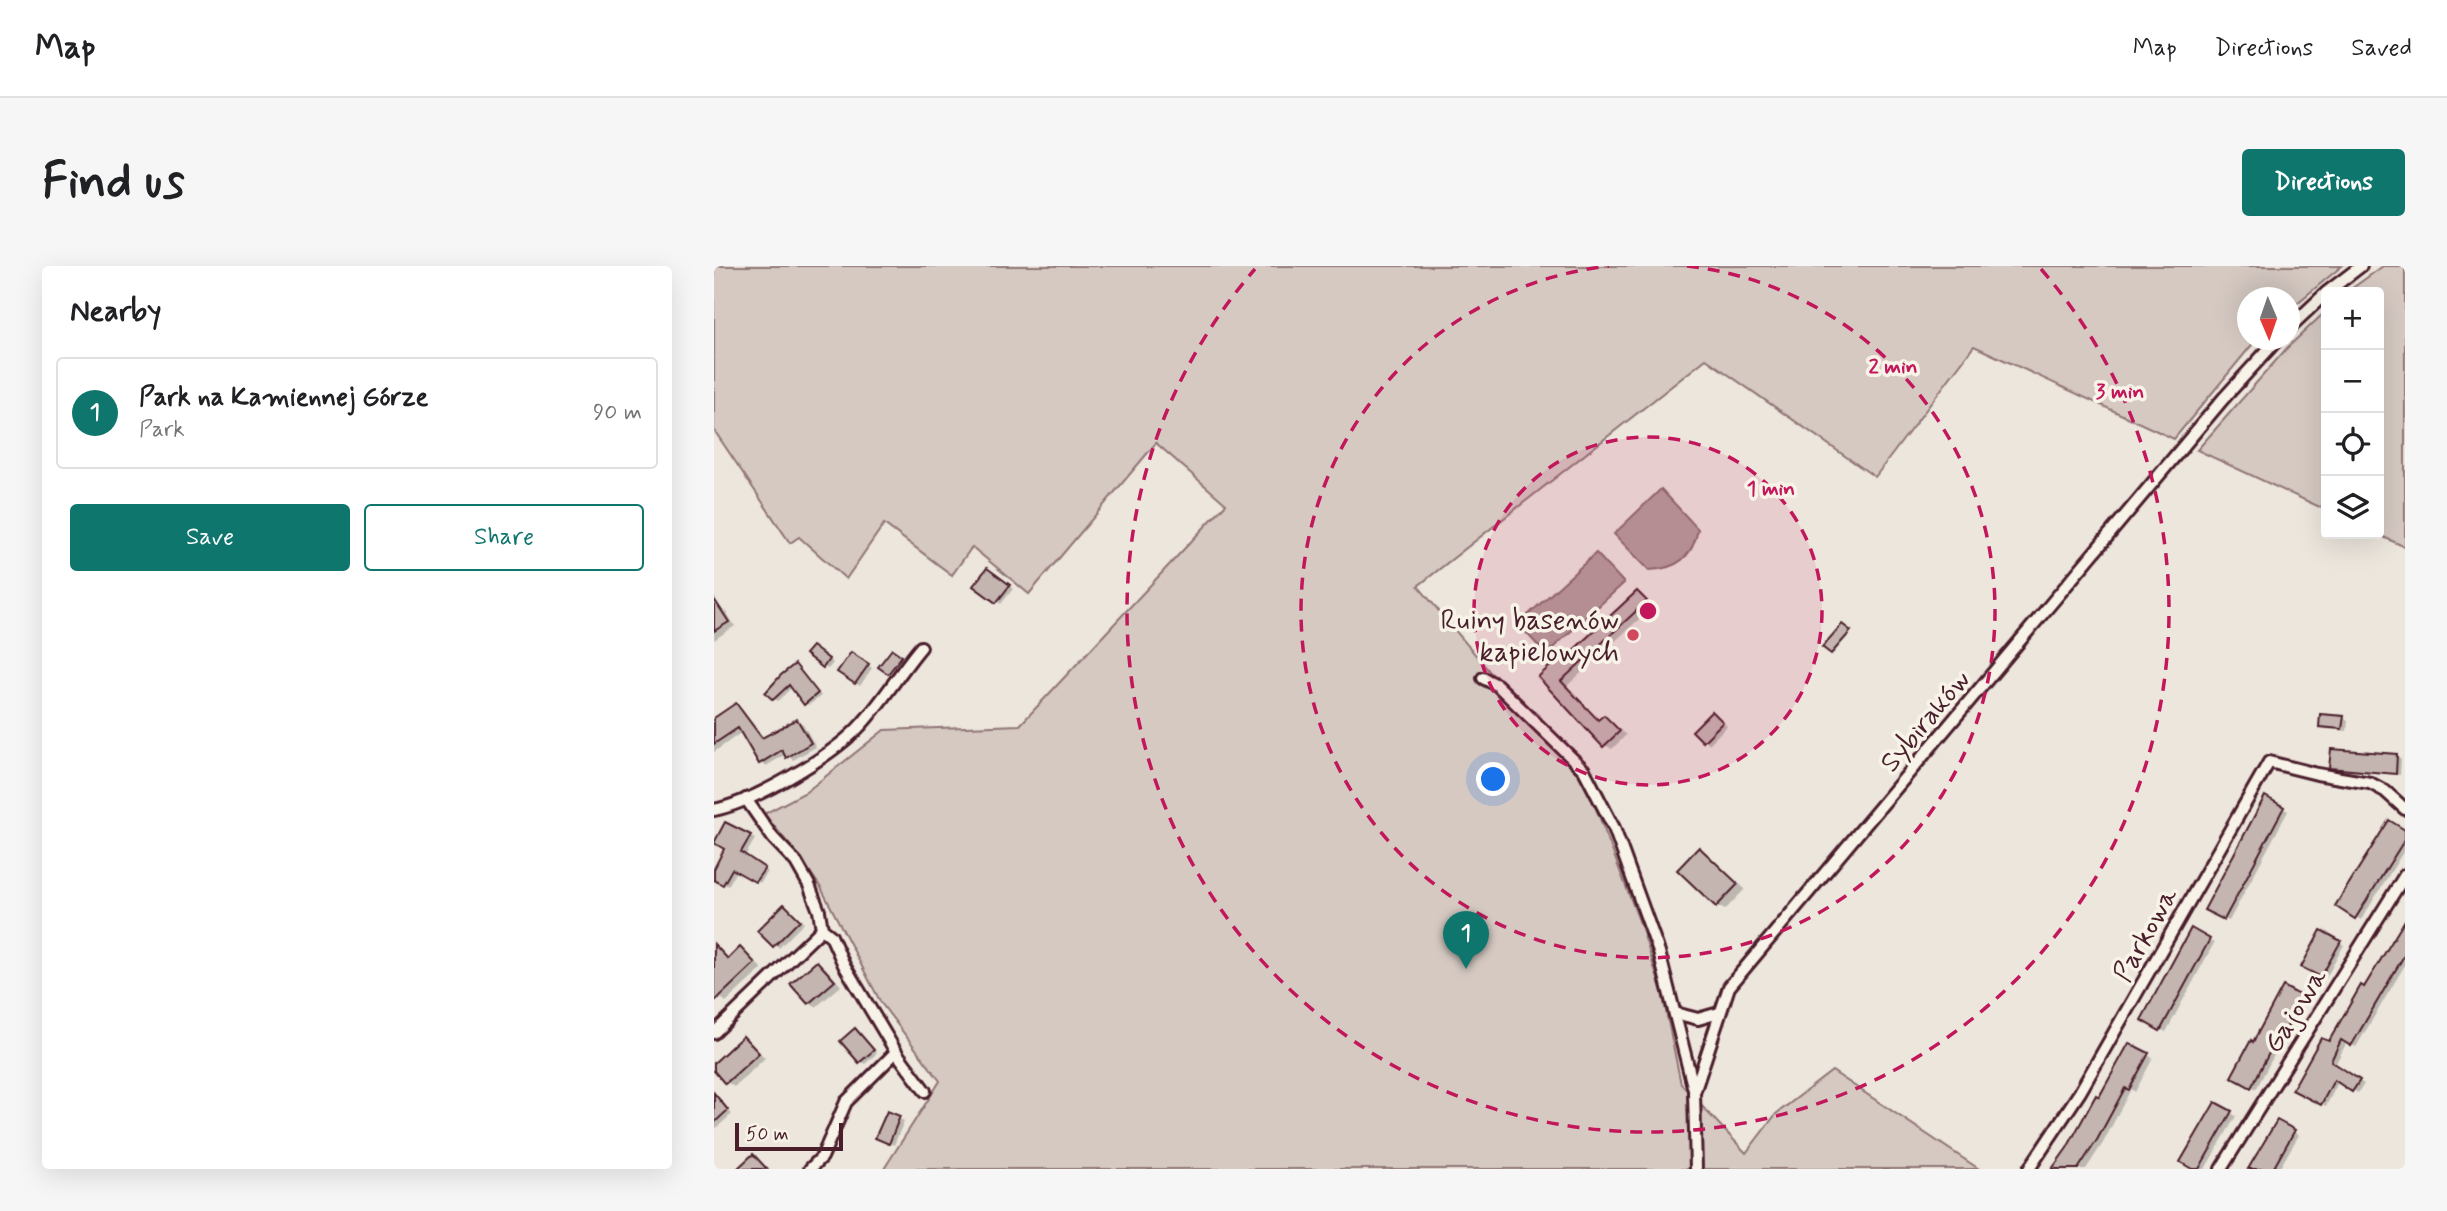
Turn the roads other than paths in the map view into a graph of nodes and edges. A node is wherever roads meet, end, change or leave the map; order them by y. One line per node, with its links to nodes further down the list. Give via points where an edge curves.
1 (2361, 266): 2 (street)
2 (2333, 287)
3 (2321, 297): 4 (street)
4 (2300, 317)
5 (2268, 350): 14 (street, Sybiraków, via 1729,987)
6 (921, 647): 8 (street, via 846,739 786,780)
7 (1483, 678): 13 (street, via 1497,685 1584,770 1615,828 1659,952)
8 (746, 799): 10 (street); 12 (street, via 796,862 819,911)
9 (2405, 809): 21 (street, Parkowa, via 2371,783 2269,762 2080,1092)
10 (714, 810)
11 (2405, 875): 22 (street, Gajowa)
12 (822, 929): 15 (street); 16 (street, via 831,936)
13 (1675, 1013): 14 (street, via 1698,1019); 18 (street)
14 (1719, 1013): 18 (street, Sybiraków)
15 (714, 1033)
16 (896, 1052): 17 (street); 19 (street, via 846,1102 821,1157)
17 (925, 1091)
18 (1694, 1093): 20 (street, Sybiraków)
19 (810, 1169)
20 (1696, 1169)
21 (2029, 1169)
22 (2221, 1169)

